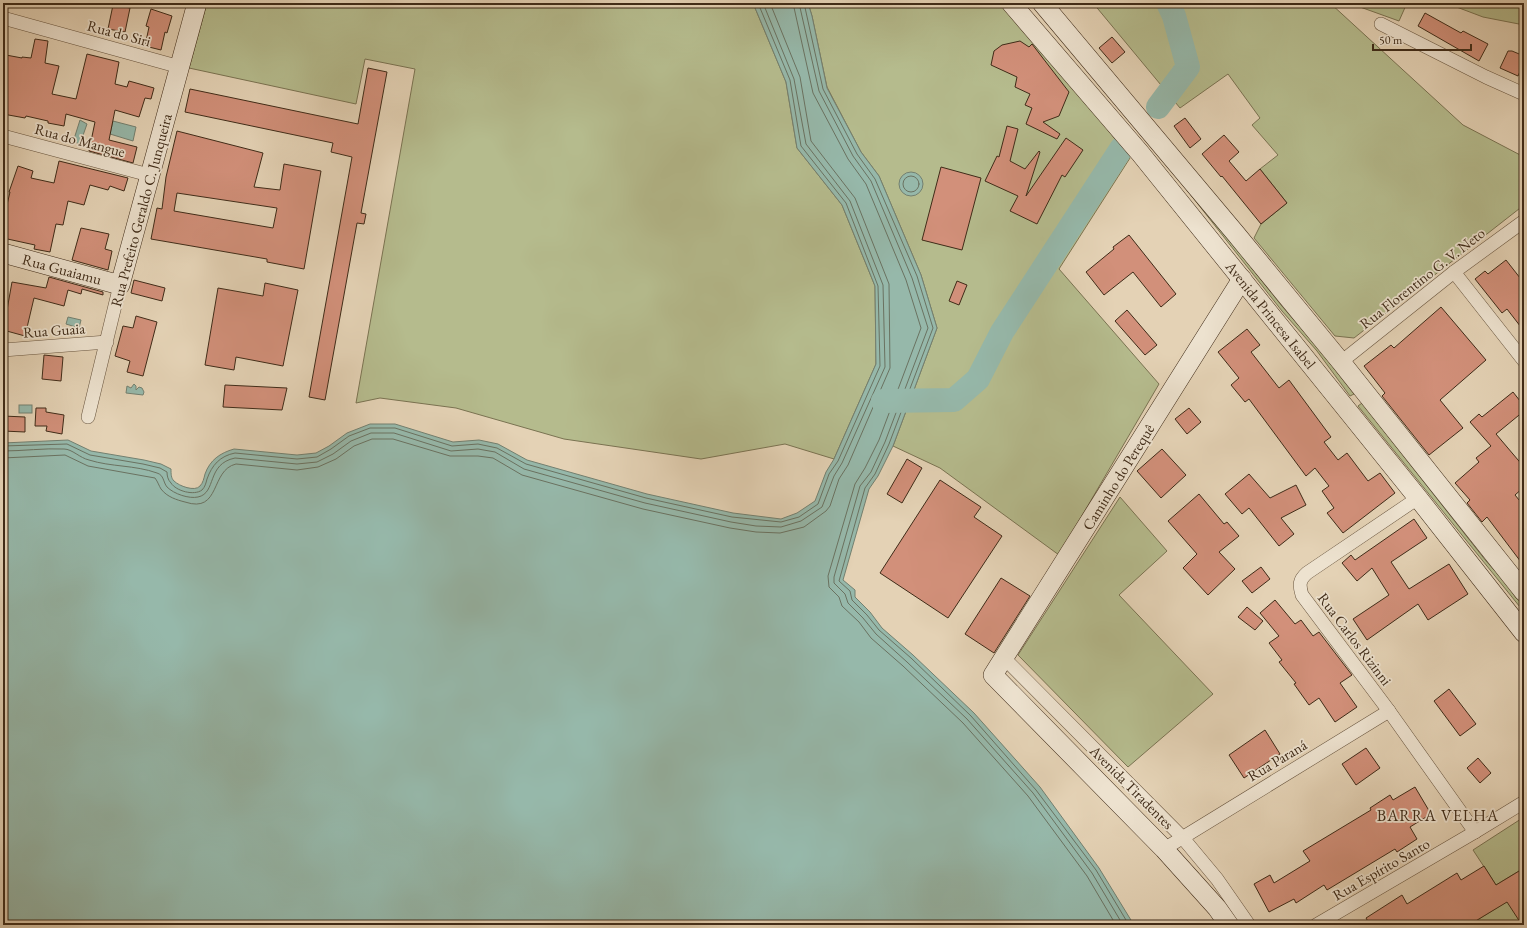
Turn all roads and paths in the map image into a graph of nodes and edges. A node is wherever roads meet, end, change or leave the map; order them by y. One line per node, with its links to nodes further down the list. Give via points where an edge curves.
1 (197, 3): 6 (main road, Rua Prefeito Geraldo C. Junqueira)
2 (1012, 3): 13 (main road, Avenida Princesa Isabel, via 1140,153)
3 (1042, 3): 18 (main road, Avenida Princesa Isabel)
4 (3, 18): 6 (street, Rua do Siri)
5 (1381, 24): 7 (street)
6 (180, 67): 9 (main road, Rua Prefeito Geraldo C. Junqueira)
7 (1524, 94)
8 (3, 136): 9 (street, Rua do Mangue)
9 (149, 175): 14 (main road, Rua Prefeito Geraldo C. Junqueira)
10 (1524, 221): 12 (street, Rua Florentino G. V. Neto)
11 (3, 253): 14 (main road, Rua Guaiamu)
12 (1454, 272): 17 (street); 18 (street, Rua Florentino G. V. Neto)
13 (1242, 279): 20 (main road, Avenida Princesa Isabel); 23 (main road, Caminho do Perequê)
14 (120, 284): 15 (street, Rua Prefeito Geraldo C. Junqueira)
15 (107, 342): 16 (street, Rua Guaia); 19 (street, Rua Prefeito Geraldo C. Junqueira)
16 (3, 350)
17 (1524, 361)
18 (1341, 362): 21 (main road, Avenida Princesa Isabel)
19 (88, 417)
20 (1418, 498): 22 (main road, Avenida Princesa Isabel); 25 (street, Rua Carlos Rizinni, via 1307,573 1299,586 1302,595)
21 (1524, 592)
22 (1524, 633)
23 (1004, 658): 24 (main road, Caminho do Perequê); 28 (street, Avenida Tiradentes)
24 (993, 675): 29 (main road, Avenida Tiradentes)
25 (1389, 711): 27 (street, Rua Carlos Rizinni); 28 (street, Rua Paraná)
26 (1524, 802): 27 (street, Rua Espírito Santo)
27 (1475, 832): 32 (street, Rua Espírito Santo)
28 (1182, 837): 29 (street, Rua Paraná); 31 (street, Avenida Tiradentes, via 1218,880)
29 (1164, 849): 30 (main road, Avenida Tiradentes)
30 (1229, 925)
31 (1250, 925)
32 (1316, 925)

